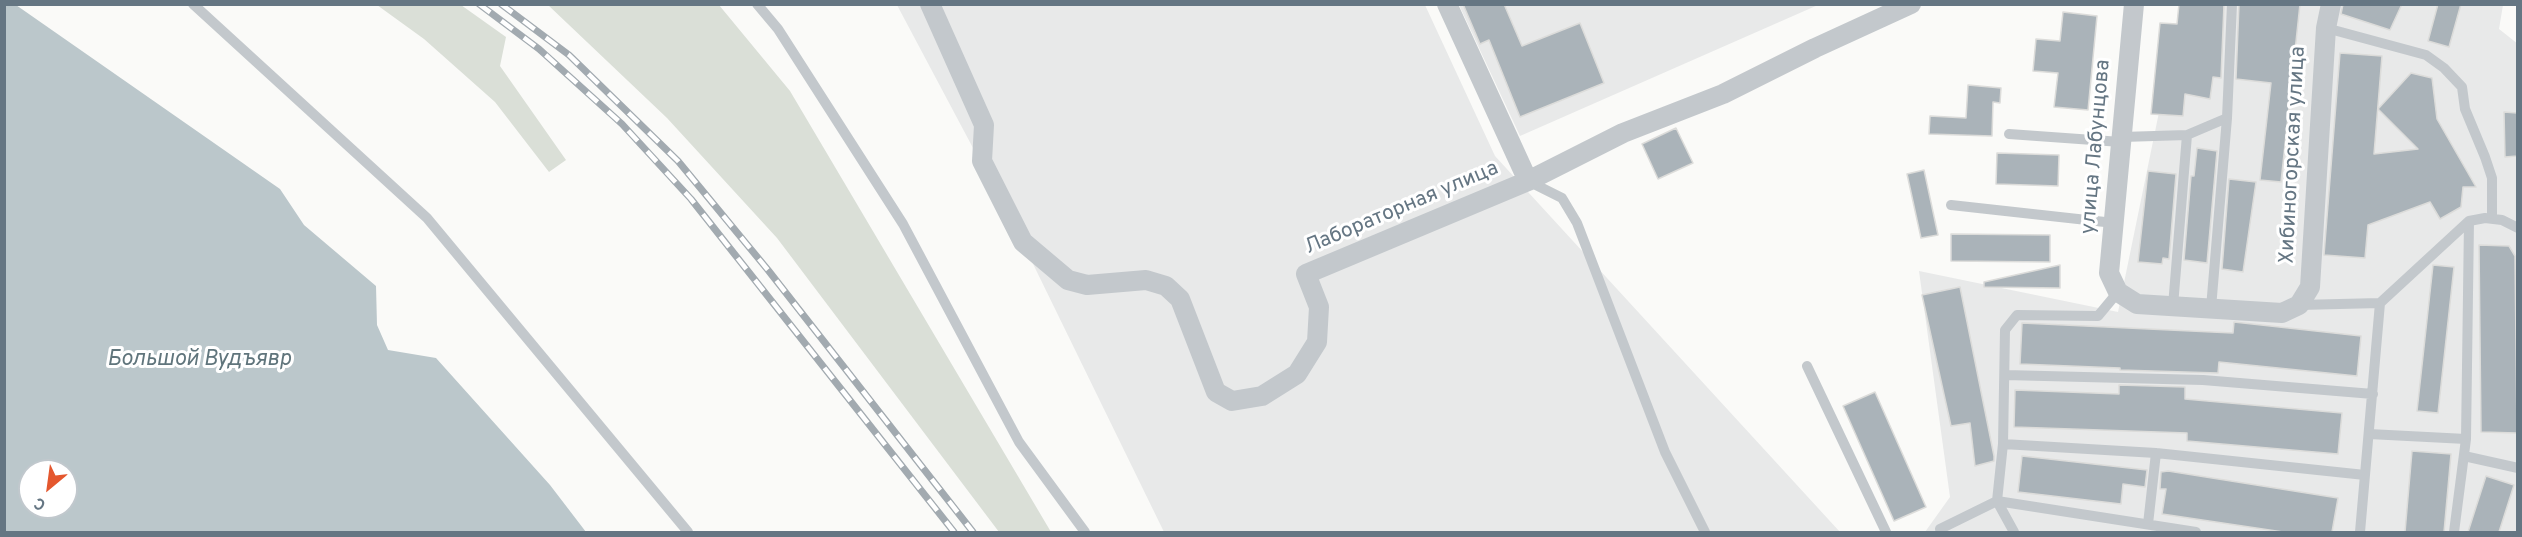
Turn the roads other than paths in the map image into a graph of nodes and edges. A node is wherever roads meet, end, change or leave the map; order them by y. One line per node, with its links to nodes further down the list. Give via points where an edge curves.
1 (193, 4): 37 (lane, via 427,218)
2 (757, 4): 38 (lane, via 778,29 903,224 1019,442)
3 (930, 4): 14 (street, Лабораторная улица, via 984,125 982,161 1023,242 1068,280 1087,285 1146,280 1166,286 1180,299 1216,392 1232,401 1262,396 1297,374 1317,342 1319,307 1306,274)
4 (1447, 4): 14 (street, Лабораторная улица)
5 (1911, 4): 14 (street, Лабораторная улица, via 1723,94 1623,133)
6 (2134, 4): 13 (street, улица Лабунцова)
7 (2232, 4): 10 (lane)
8 (2331, 4): 9 (street, Хибиногорская улица)
9 (2326, 28): 16 (lane, via 2426,55 2462,87 2465,109 2492,178); 22 (street, Хибиногорская улица, via 2310,287)
10 (2227, 118): 12 (lane); 24 (lane)
11 (2009, 134): 13 (lane)
12 (2187, 135): 13 (lane); 23 (lane)
13 (2122, 140): 18 (street, улица Лабунцова)
14 (1528, 181): 39 (lane, via 1562,198 1577,224 1665,452)
15 (1951, 205): 18 (lane)
16 (2492, 219): 17 (lane); 19 (lane)
17 (2469, 221): 21 (lane); 29 (lane)
18 (2114, 223): 20 (street, улица Лабунцова, via 2109,273)
19 (2517, 228)
20 (2118, 292): 23 (street, via 2137,304); 26 (lane, via 2098,316 2017,315 2005,330)
21 (2380, 303): 22 (lane); 27 (lane)
22 (2299, 305): 24 (street, via 2282,313)
23 (2173, 306): 24 (street)
24 (2211, 308)
25 (1807, 366): 40 (lane)
26 (2005, 375): 27 (lane, via 2203,380); 30 (lane)
27 (2373, 394): 28 (lane)
28 (2369, 434): 29 (lane); 34 (lane)
29 (2466, 439): 32 (lane)
30 (2003, 444): 31 (lane); 35 (lane)
31 (2156, 453): 34 (lane); 36 (lane)
32 (2464, 456): 33 (lane); 45 (lane)
33 (2517, 468)
34 (2365, 475): 44 (lane)
35 (1997, 501): 36 (lane); 41 (lane); 42 (lane)
36 (2148, 524): 43 (lane)
37 (688, 532)
38 (1085, 532)
39 (1705, 532)
40 (1887, 532)
41 (1939, 532)
42 (2013, 532)
43 (2196, 532)
44 (2360, 532)
45 (2454, 532)

